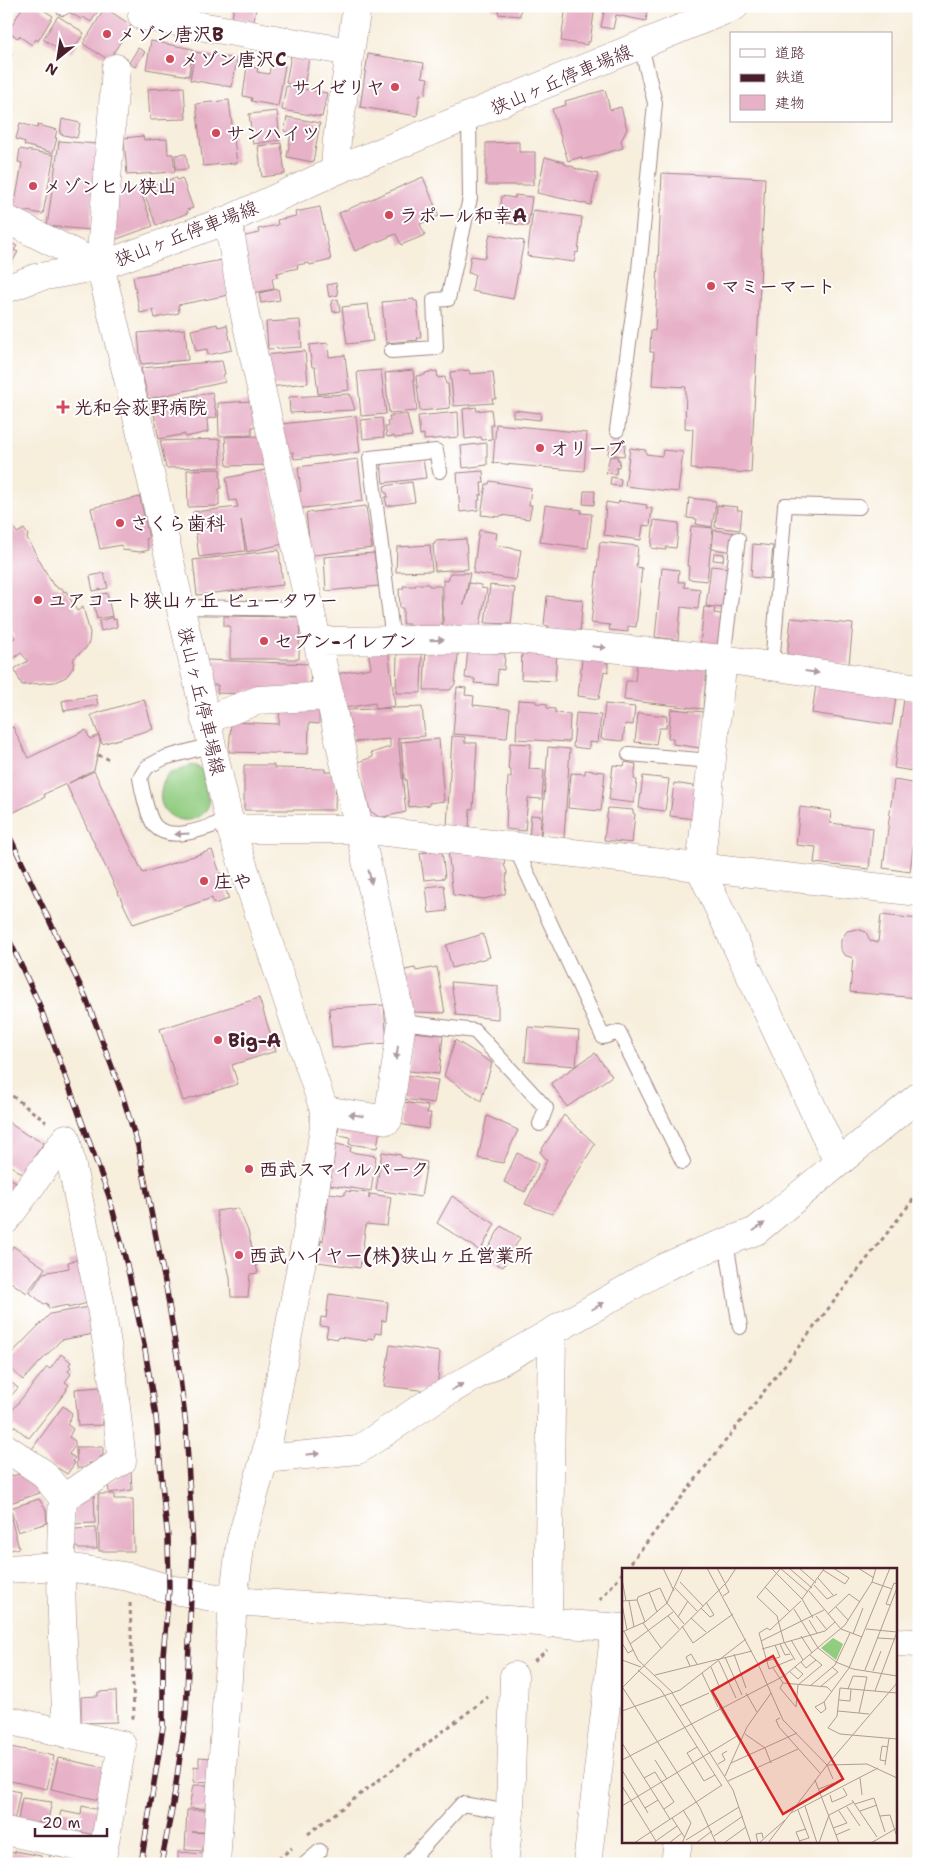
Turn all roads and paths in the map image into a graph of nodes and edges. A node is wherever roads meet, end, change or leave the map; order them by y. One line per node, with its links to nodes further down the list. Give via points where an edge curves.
1 (357, 6): 5 (street)
2 (735, 6): 4 (street, 狭山ヶ丘停車場線)
3 (142, 16): 5 (street)
4 (641, 46): 7 (street, 狭山ヶ丘停車場線); 14 (lane, via 655,103 639,270)
5 (350, 52): 8 (street)
6 (116, 68): 11 (street)
7 (469, 117): 8 (street, 狭山ヶ丘停車場線); 13 (lane, via 470,198 448,299 434,300 436,348)
8 (334, 172): 10 (street, 狭山ヶ丘停車場線)
9 (6, 219): 11 (street)
10 (228, 220): 11 (street, 狭山ヶ丘停車場線); 19 (street, via 245,316)
11 (100, 266): 12 (street, via 35,278); 18 (street, 狭山ヶ丘停車場線)
12 (6, 289)
13 (391, 351)
14 (617, 430)
15 (440, 471): 21 (lane, via 436,451 370,458)
16 (859, 507): 23 (lane, via 785,505)
17 (738, 539): 22 (lane)
18 (181, 607): 19 (lane); 26 (street, 狭山ヶ丘停車場線)
19 (310, 609): 20 (street)
20 (318, 641): 21 (street); 25 (street)
21 (394, 641): 22 (street, one-way to 22, via 516,639)
22 (723, 659): 23 (street); 30 (street)
23 (772, 666): 24 (street, one-way to 24)
24 (919, 688)
25 (330, 696): 26 (street, via 259,700); 32 (street)
26 (208, 732): 31 (street, 狭山ヶ丘停車場線); 31 (lane, one-way to 26, via 192,833 171,834 155,826 143,794 140,778 147,766)
27 (629, 754): 30 (lane)
28 (98, 755): 29 (path)
29 (108, 759)
30 (711, 761): 34 (street)
31 (230, 824): 32 (street); 39 (street, 狭山ヶ丘停車場線)
32 (360, 829): 33 (street); 36 (street, one-way to 36)
33 (514, 847): 34 (street); 42 (lane, via 603,1037 619,1032)
34 (700, 868): 35 (street); 43 (street)
35 (919, 892)
36 (402, 1022): 39 (street, one-way to 39, via 388,1120); 40 (lane, via 474,1031 546,1108)
37 (6, 1091): 41 (path)
38 (919, 1096): 43 (street)
39 (324, 1110): 50 (street, via 316,1184)
40 (540, 1124)
41 (66, 1138): 45 (street); 51 (street, via 100,1302 122,1461)
42 (683, 1162)
43 (838, 1162): 46 (street, one-way to 43, via 756,1231)
44 (919, 1192): 53 (path)
45 (6, 1220)
46 (726, 1242): 47 (lane); 48 (street, one-way to 46, via 665,1267)
47 (740, 1327)
48 (552, 1333): 50 (street, one-way to 48, via 358,1450 433,1400); 58 (street)
49 (13, 1459): 51 (street, via 43,1473)
50 (264, 1459): 57 (street, via 241,1540)
51 (63, 1498): 52 (street)
52 (61, 1566): 54 (street); 56 (street); 65 (street)
53 (627, 1568)
54 (6, 1569)
55 (622, 1574): 59 (path)
56 (129, 1577): 57 (street, via 169,1589); 66 (path, via 134,1712)
57 (234, 1601): 58 (street); 74 (street)
58 (548, 1624): 59 (street)
59 (578, 1626): 60 (street); 63 (path)
60 (619, 1628): 79 (street)
61 (898, 1642): 62 (street)
62 (919, 1643)
63 (514, 1676): 67 (street); 69 (path)
64 (6, 1720): 65 (street)
65 (67, 1734): 66 (street)
66 (122, 1745): 73 (street)
67 (510, 1812): 77 (lane, via 462,1804); 78 (street)
68 (6, 1831): 73 (street)
69 (301, 1840)
70 (678, 1842): 80 (street)
71 (294, 1846): 75 (path)
72 (320, 1851): 76 (lane)
73 (102, 1858)
74 (216, 1864)
75 (272, 1864)
76 (305, 1864)
77 (410, 1864)
78 (504, 1864)
79 (588, 1864)
80 (675, 1864)

